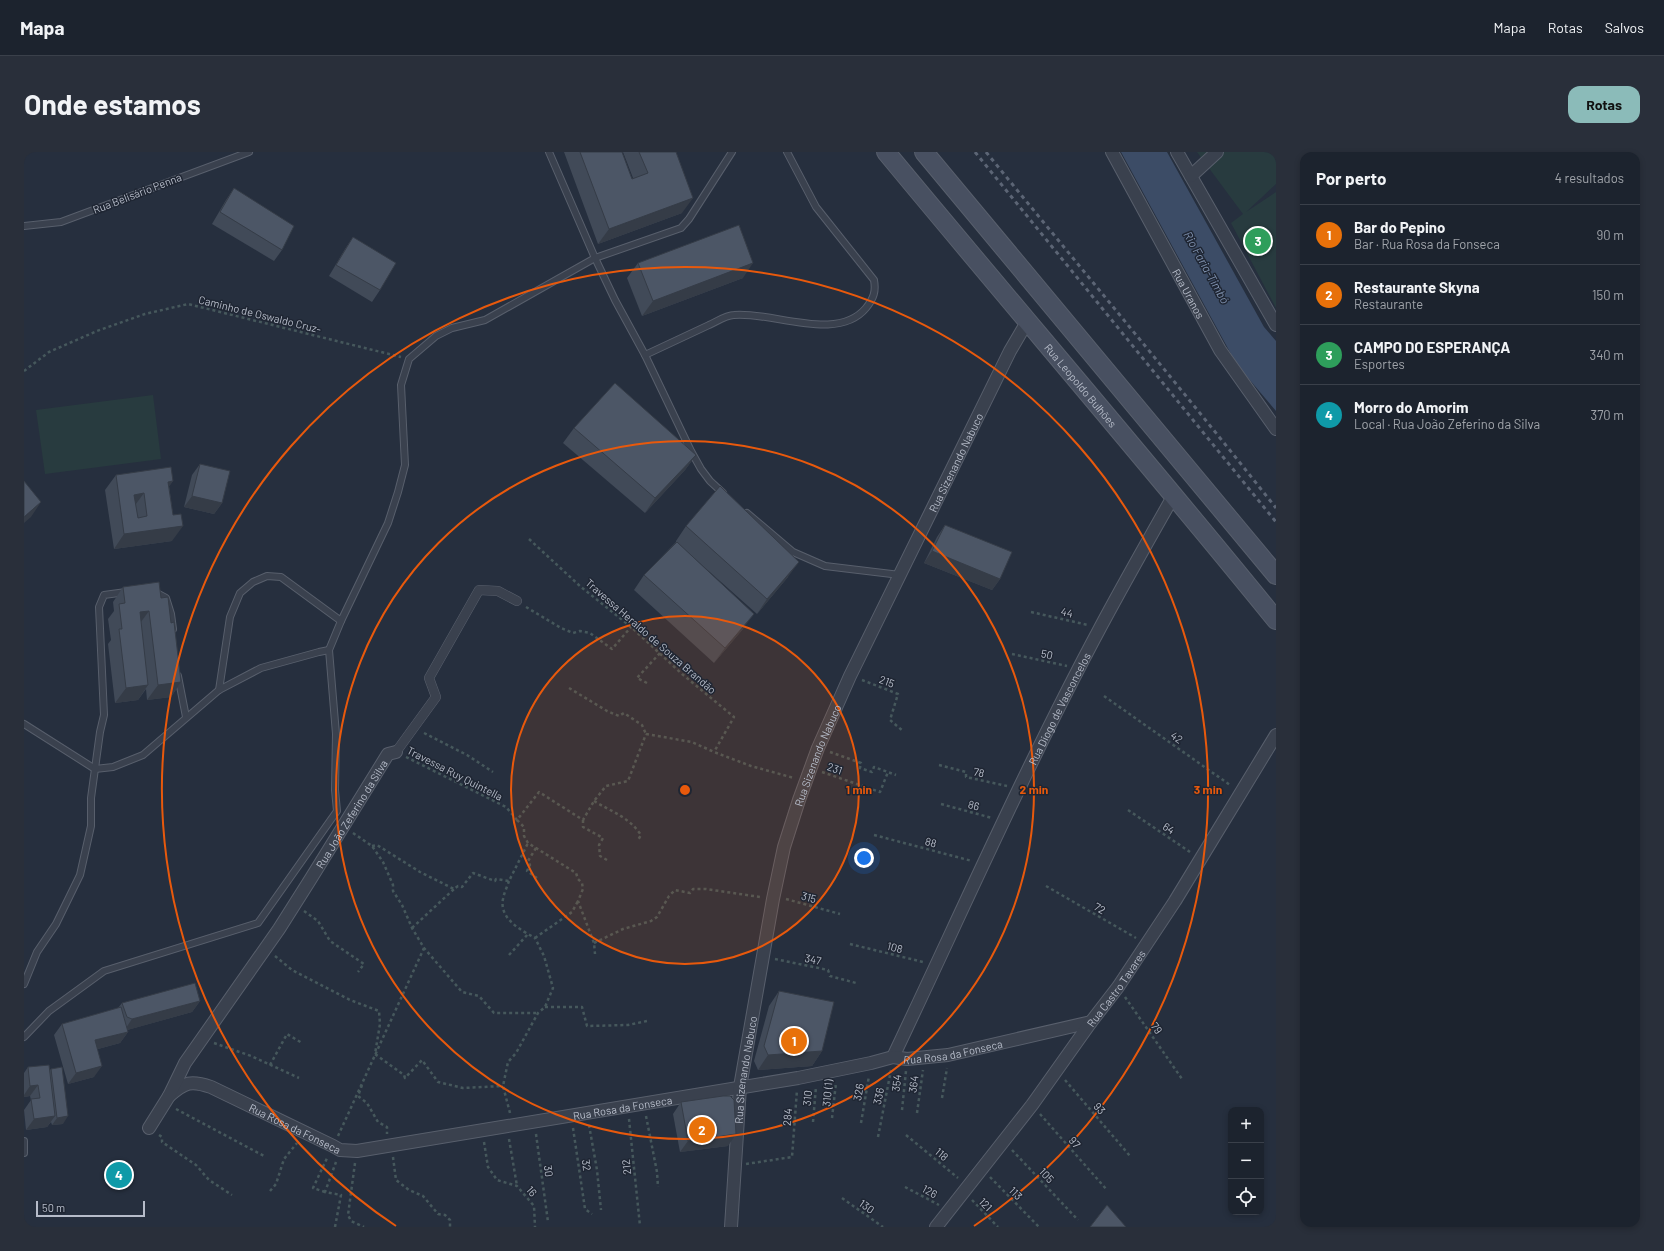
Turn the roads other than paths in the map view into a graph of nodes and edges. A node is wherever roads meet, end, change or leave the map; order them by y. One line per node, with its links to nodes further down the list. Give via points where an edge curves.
1 (249, 152): 11 (lane, Rua Belisário Penna, via 61,222)
2 (549, 152): 12 (lane)
3 (732, 152): 12 (lane, via 681,228)
4 (787, 152): 15 (lane, via 816,207 874,280 874,297 855,317 838,323 820,325 752,315 732,315)
5 (886, 152): 13 (main road, Rua Leopoldo Bulhões)
6 (924, 152): 21 (main road)
7 (1112, 152): 16 (street, Rua Uranos, via 1220,350)
8 (1177, 152): 10 (street)
9 (1217, 152): 10 (street)
10 (1190, 176): 14 (street)
11 (24, 226)
12 (595, 258): 15 (lane); 26 (lane, via 485,320 447,330 409,359 401,385 405,465 398,492 388,522)
13 (1027, 322): 17 (main road, Rua Leopoldo Bulhões); 20 (street, Rua Sizenando Nabuco, via 1010,351)
14 (1276, 325)
15 (645, 355): 18 (lane, via 701,469 710,481)
16 (1276, 429)
17 (1174, 495): 25 (main road, Rua Leopoldo Bulhões); 39 (street, Rua Diogo de Vasconcelos, via 1079,669)
18 (728, 496)
19 (740, 506): 20 (lane, via 793,552 808,560 825,566)
20 (900, 575): 40 (street, Rua Sizenando Nabuco, via 818,748 784,846)
21 (1276, 575)
22 (144, 591): 27 (lane, via 155,591 166,598)
23 (131, 592): 35 (lane, via 104,596 99,607 104,714)
24 (517, 601): 34 (street, Rua João Zeferino da Silva, via 498,591 479,590 429,678 436,697)
25 (1276, 620)
26 (341, 621): 28 (lane); 30 (lane, via 281,577 267,576 253,582 240,593 230,616)
27 (174, 634)
28 (329, 650): 30 (lane, via 261,668); 38 (lane, via 336,734 335,790 338,811 258,923 104,971 49,1011)
29 (178, 672): 31 (lane)
30 (218, 690): 31 (lane)
31 (186, 717): 35 (lane, via 143,755 113,767)
32 (24, 724): 35 (lane)
33 (1276, 735): 37 (street, Rua Castro Tavares, via 1147,944)
34 (396, 752): 41 (street, Rua João Zeferino da Silva, via 388,754 266,947 185,1063)
35 (95, 768): 36 (lane, via 91,826 80,875 56,924 37,952)
36 (24, 984)
37 (1091, 1022): 39 (street, Rua Rosa da Fonseca, via 948,1055 907,1059); 46 (street, Rua Castro Tavares, via 1032,1105)
38 (24, 1037)
39 (893, 1057): 40 (street, Rua Rosa da Fonseca, via 871,1064)
40 (740, 1087): 41 (street, Rua Rosa da Fonseca, via 357,1151 337,1148 198,1082 179,1087); 45 (street, Rua Sizenando Nabuco)
41 (169, 1096): 42 (street, Rua João Zeferino da Silva)
42 (149, 1128)
43 (24, 1141): 44 (lane)
44 (24, 1153)
45 (731, 1227)
46 (936, 1227)

